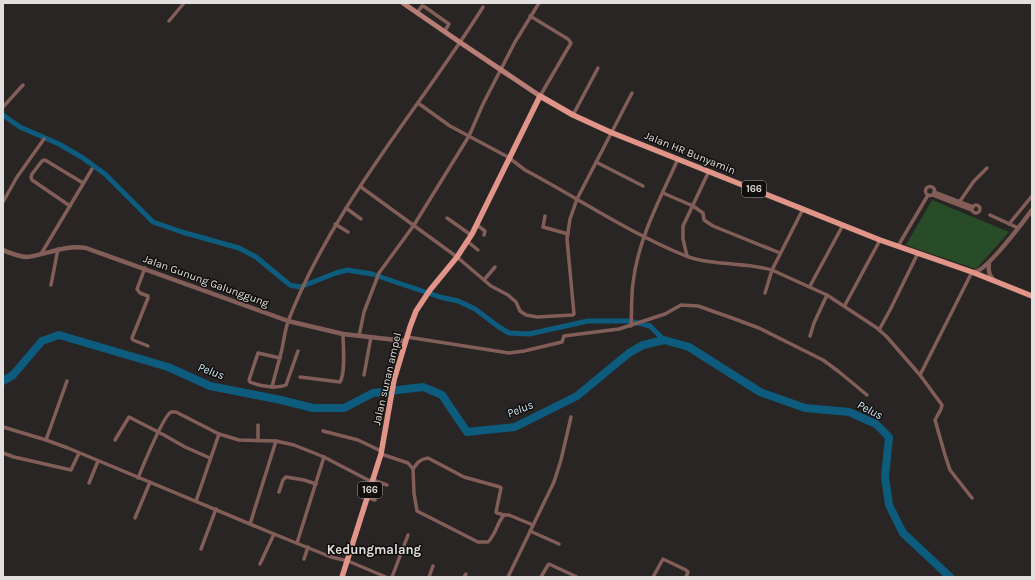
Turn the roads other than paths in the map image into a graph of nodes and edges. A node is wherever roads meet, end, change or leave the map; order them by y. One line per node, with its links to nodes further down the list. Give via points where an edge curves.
1 (184, 3): 7 (street)
2 (403, 3): 5 (main road, Jalan HR Bunyamin)
3 (539, 3): 6 (street)
4 (483, 7): 9 (street)
5 (417, 12): 8 (main road, Jalan HR Bunyamin); 8 (street, via 422,6 427,7 449,24)
6 (530, 16): 11 (street); 14 (street, via 568,39 571,44)
7 (169, 21)
8 (444, 32): 9 (main road, Jalan HR Bunyamin)
9 (460, 43): 11 (main road, Jalan HR Bunyamin); 15 (street)
10 (598, 68): 17 (street)
11 (501, 70): 14 (main road, Jalan HR Bunyamin); 19 (street)
12 (23, 85): 16 (street)
13 (632, 93): 18 (street)
14 (540, 96): 17 (main road, Jalan HR Bunyamin / 166); 21 (main road, Jalan sunan ampel / 166)
15 (418, 103): 19 (street); 28 (street)
16 (3, 107)
17 (573, 115): 18 (main road, Jalan HR Bunyamin / 166)
18 (610, 132): 22 (main road, Jalan HR Bunyamin / 166); 23 (street)
19 (469, 136): 21 (street); 49 (street)
20 (44, 138): 36 (street)
21 (509, 158): 34 (street, via 525,170); 47 (main road, Jalan sunan ampel / 166)
22 (678, 159): 26 (main road, Jalan HR Bunyamin / 166); 30 (street)
23 (596, 162): 29 (street); 34 (street)
24 (987, 168): 35 (street)
25 (92, 169): 27 (street)
26 (709, 171): 38 (street); 40 (main road, Jalan HR Bunyamin / 166)
27 (83, 183): 37 (street); 37 (street, via 46,160 42,161 32,174 32,180)
28 (361, 186): 39 (street); 49 (street)
29 (643, 186)
30 (663, 193): 38 (street); 56 (street)
31 (934, 193): 32 (street); 32 (street, via 932,188 928,188 925,192); 35 (street); 35 (street, via 972,208)
32 (928, 195): 59 (street)
33 (1032, 196): 48 (street)
34 (577, 199): 53 (street); 56 (street)
35 (960, 201)
36 (3, 202)
37 (70, 206): 65 (street)
38 (693, 206): 63 (street, via 704,212 704,220 713,226); 66 (street, via 683,226)
39 (346, 208): 45 (street); 46 (street)
40 (803, 209): 50 (main road, Jalan HR Bunyamin / 166); 63 (street)
41 (1032, 210): 51 (street)
42 (990, 214): 48 (street)
43 (545, 216): 53 (street, via 543,227)
44 (447, 218): 54 (street)
45 (362, 219)
46 (335, 224): 52 (street); 81 (street)
47 (477, 224): 54 (main road, Jalan sunan ampel / 166); 55 (street, via 484,231)
48 (1008, 224): 51 (street)
49 (414, 225): 67 (street); 85 (street, via 378,273 364,312)
50 (843, 225): 57 (main road, Jalan HR Bunyamin / 166); 76 (street)
51 (1018, 228): 68 (street)
52 (348, 232)
53 (568, 234): 73 (street, via 573,315 526,315 508,294 490,286)
54 (471, 235): 58 (main road, Jalan sunan ampel / 166)
55 (484, 235)
56 (644, 236): 66 (street); 82 (street, via 633,283)
57 (880, 240): 59 (main road, Jalan HR Bunyamin / 166); 80 (street)
58 (467, 241): 62 (street); 67 (main road, Jalan sunan ampel / 166)
59 (898, 246): 64 (main road, Jalan HR Bunyamin / 166)
60 (58, 249): 65 (street, Jalan Gunung Galunggung); 70 (street, Jalan Gunung Galunggung, via 86,248); 75 (street)
61 (3, 250): 65 (street, Jalan Gunung Galunggung, via 25,257)
62 (478, 250)
63 (780, 253): 71 (street)
64 (918, 253): 72 (main road, Jalan HR Bunyamin / 166); 83 (street)
65 (41, 254)
66 (687, 256): 71 (street)
67 (457, 257): 73 (street); 88 (main road, Jalan sunan ampel / 166, via 424,298 416,311)
68 (989, 263): 72 (street, via 980,271); 74 (street, via 991,277)
69 (496, 267): 73 (street)
70 (144, 268): 81 (street, Jalan Gunung Galunggung); 89 (street, via 137,289 148,298 132,338)
71 (772, 270): 76 (street); 77 (street)
72 (972, 272): 74 (main road, 166); 93 (street)
73 (484, 280)
74 (996, 282): 79 (main road, 166)
75 (51, 285)
76 (810, 286): 78 (street)
77 (765, 293)
78 (827, 295): 80 (street); 86 (street)
79 (1032, 296)
80 (844, 306): 83 (street)
81 (288, 321): 84 (street, Jalan Gunung Galunggung); 91 (street)
82 (632, 326): 88 (street, via 564,336 562,342 511,353); 97 (street, via 681,305 698,306 759,328 823,360)
83 (879, 330): 93 (street)
84 (343, 334): 85 (street, Jalan Gunung Galunggung); 94 (street, via 340,382)
85 (360, 336): 87 (street, Jalan Gunung Galunggung)
86 (810, 336)
87 (371, 337): 88 (street, Jalan Gunung Galunggung); 92 (street)
88 (406, 339): 108 (main road, Jalan sunan ampel / 166, via 394,380)
89 (148, 346)
90 (298, 351): 96 (street, via 286,385)
91 (280, 358): 96 (street); 96 (street, via 258,353 249,380)
92 (364, 375)
93 (920, 375): 123 (street, via 942,404 935,420 950,470)
94 (300, 377)
95 (67, 381): 104 (street)
96 (272, 387)
97 (868, 395)
98 (571, 417): 130 (street, via 558,472)
99 (258, 425): 106 (street)
100 (3, 427): 104 (street)
101 (323, 431): 108 (street, via 358,440)
102 (158, 432): 103 (street, via 168,414 176,412); 105 (street, via 129,417); 112 (street); 115 (street)
103 (219, 434): 106 (street, via 239,440); 112 (street)
104 (46, 440): 110 (street)
105 (115, 440)
106 (258, 440): 107 (street)
107 (276, 441): 111 (street, via 286,442); 129 (street)
108 (381, 452): 114 (street, via 408,463); 116 (main road, Jalan sunan ampel / 166)
109 (3, 453): 110 (street, via 14,458 71,470)
110 (79, 453): 113 (street)
111 (324, 457): 116 (street); 119 (street)
112 (210, 458): 125 (street)
113 (98, 461): 115 (street); 118 (street)
114 (413, 469): 127 (street, via 420,460 428,458 464,477 500,487 496,512); 127 (street, via 417,511 478,542 488,542)
115 (138, 478): 117 (street)
116 (372, 481): 120 (street); 122 (main road, Jalan sunan ampel / 166)
117 (150, 482): 125 (street); 128 (street)
118 (89, 483)
119 (316, 484): 121 (street, via 286,477); 134 (street)
120 (387, 485)
121 (279, 492)
122 (367, 498): 124 (street); 139 (main road, Jalan sunan ampel / 166)
123 (972, 498)
124 (375, 500)
125 (196, 501): 126 (street)
126 (216, 509): 129 (street); 137 (street)
127 (504, 514): 130 (street)
128 (135, 518)
129 (250, 524): 132 (street)
130 (533, 525): 131 (street)
131 (530, 531): 135 (street); 147 (street)
132 (274, 534): 134 (street); 140 (street)
133 (408, 535): 145 (street)
134 (297, 543): 136 (street)
135 (559, 544)
136 (308, 547): 138 (street); 139 (street)
137 (201, 549)
138 (304, 559)
139 (348, 561): 143 (main road, Jalan sunan ampel / 166); 144 (street)
140 (260, 564)
141 (433, 566): 146 (street)
142 (569, 575): 148 (street, via 549,564); 149 (street)
143 (342, 577)
144 (386, 577)
145 (392, 577)
146 (429, 577)
147 (508, 577)
148 (542, 577)
149 (577, 577)
150 (653, 577): 151 (street, via 663,559 686,570)
151 (686, 577)

